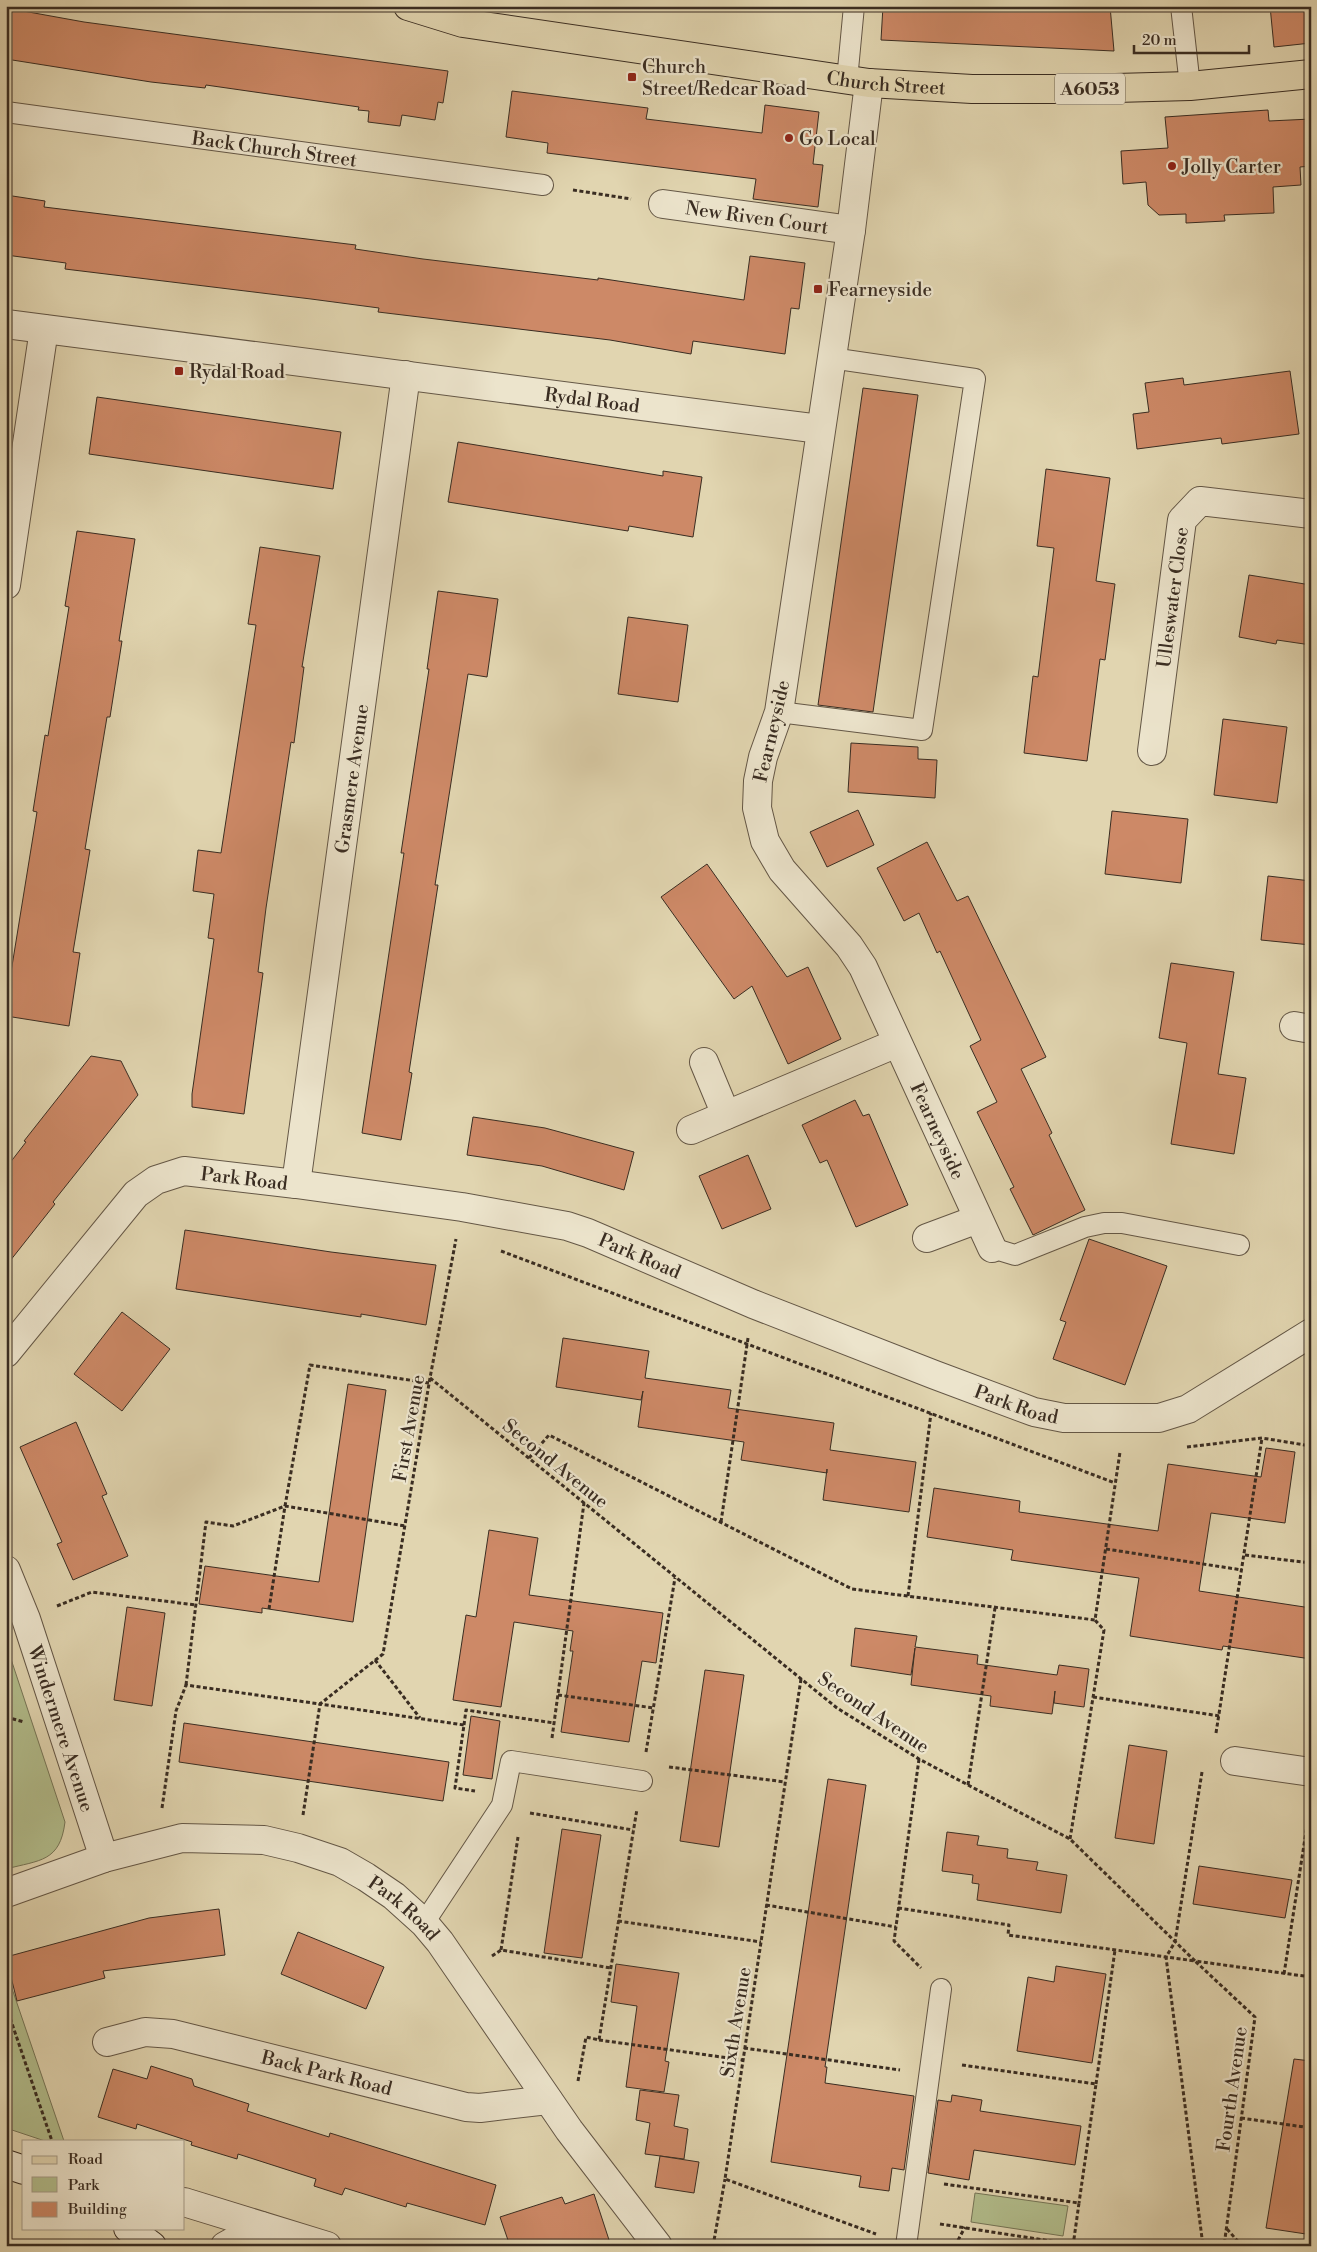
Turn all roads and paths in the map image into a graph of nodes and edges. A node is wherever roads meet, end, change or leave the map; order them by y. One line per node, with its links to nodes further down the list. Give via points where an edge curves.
1 (408, 6): 5 (main road, Church Street / A6053, via 463,23)
2 (854, 6): 5 (lane)
3 (1181, 6): 6 (lane)
4 (1311, 74): 6 (main road, Church Street / A6053)
5 (858, 82): 6 (main road, Church Street / A6053, via 1010,89); 10 (street, Fearneyside)
6 (1190, 86)
7 (6, 112): 8 (lane, Back Church Street)
8 (542, 186): 9 (path)
9 (663, 204): 10 (street, New Riven Court)
10 (851, 230): 13 (street, Fearneyside)
11 (6, 324): 12 (street, Rydal Road)
12 (44, 328): 14 (street, Rydal Road); 17 (street)
13 (831, 358): 15 (street, Fearneyside); 18 (lane, via 975,379 922,730)
14 (406, 375): 15 (street, Rydal Road); 24 (street, Grasmere Avenue)
15 (820, 429): 18 (street, Fearneyside)
16 (1311, 514): 19 (street, Ulleswater Close, via 1200,501 1182,520)
17 (6, 585)
18 (779, 712): 20 (street, Fearneyside, via 758,780 757,808 765,841 782,870 849,946 863,967)
19 (1152, 751)
20 (897, 1043): 22 (street); 26 (street, Fearneyside)
21 (704, 1062): 22 (street)
22 (726, 1115): 23 (street)
23 (691, 1130)
24 (296, 1184): 25 (street, Park Road); 34 (street, Park Road, via 184,1171 156,1180 136,1194)
25 (462, 1207): 31 (street, Park Road, via 567,1226 588,1233); 36 (path, First Avenue)
26 (978, 1219): 27 (street); 30 (street, Fearneyside)
27 (927, 1238)
28 (1239, 1245): 30 (lane, via 1122,1223 1104,1223 1084,1227 1015,1255)
29 (493, 1248): 33 (path)
30 (992, 1248)
31 (753, 1304): 33 (path); 35 (street, Park Road)
32 (1311, 1333): 39 (street, Park Road, via 1188,1409 1159,1418)
33 (747, 1344): 38 (path); 49 (path)
34 (6, 1353)
35 (935, 1375): 38 (path); 39 (street, Park Road, via 1034,1412 1064,1418)
36 (430, 1378): 37 (path, First Avenue); 45 (path, Second Avenue)
37 (429, 1383): 48 (path, via 310,1365); 50 (path, First Avenue)
38 (930, 1414): 46 (path); 57 (path)
39 (1125, 1419): 44 (path)
40 (1262, 1438): 41 (path); 42 (path); 52 (path)
41 (1311, 1446)
42 (1179, 1448)
43 (1130, 1451): 44 (path)
44 (1120, 1452): 46 (path)
45 (529, 1458): 47 (path, Second Avenue); 49 (path, via 549,1435)
46 (1115, 1482): 51 (path)
47 (584, 1503): 56 (path, Second Avenue); 66 (path)
48 (285, 1506): 50 (path); 58 (path, via 233,1526 206,1522); 59 (path)
49 (720, 1522): 57 (path, via 852,1588)
50 (405, 1526): 63 (path, First Avenue, via 383,1654)
51 (1106, 1549): 55 (path); 62 (path)
52 (1245, 1555): 53 (path); 55 (path)
53 (1311, 1564)
54 (6, 1570): 61 (street, Windermere Avenue)
55 (1242, 1570): 70 (path)
56 (675, 1577): 64 (path, Second Avenue); 69 (path)
57 (908, 1596): 60 (path)
58 (196, 1605): 61 (path, via 92,1592); 65 (path)
59 (269, 1608)
60 (996, 1608): 62 (path); 81 (path)
61 (26, 1619): 89 (street, Windermere Avenue)
62 (1095, 1620): 67 (path, via 1104,1630)
63 (376, 1660): 68 (path); 71 (path)
64 (801, 1679): 74 (path, Second Avenue, via 837,1708); 80 (path, Sixth Avenue)
65 (186, 1685): 68 (path); 87 (path, via 176,1710)
66 (558, 1694): 69 (path); 72 (path)
67 (1093, 1697): 70 (path); 86 (path)
68 (320, 1704): 71 (path); 88 (path)
69 (654, 1708): 78 (path)
70 (1220, 1716): 75 (path, via 1215,1741)
71 (420, 1718): 73 (path)
72 (554, 1723): 73 (path, via 466,1710); 76 (path)
73 (464, 1725): 83 (path, via 455,1788)
74 (919, 1759): 81 (path, Second Avenue); 92 (path)
75 (1235, 1761): 79 (street)
76 (549, 1766): 78 (lane); 83 (lane, via 510,1760)
77 (1203, 1768): 97 (path)
78 (643, 1772): 80 (path); 85 (path)
79 (1311, 1772)
80 (785, 1782): 91 (path, Sixth Avenue)
81 (968, 1785): 86 (path, Second Avenue)
82 (1311, 1798): 103 (path)
83 (504, 1800): 84 (path); 94 (lane)
84 (522, 1812): 85 (path); 98 (path)
85 (633, 1830): 93 (path)
86 (1070, 1839): 97 (path, Second Avenue)
87 (158, 1844): 88 (street, Park Road, via 182,1838 264,1840); 89 (street, Park Road)
88 (298, 1848): 94 (street, Park Road, via 340,1862 366,1877 394,1896)
89 (104, 1858): 90 (street, Park Road)
90 (6, 1892)
91 (766, 1905): 95 (path); 96 (path, Sixth Avenue)
92 (898, 1908): 95 (path); 99 (path, via 1009,1925 1008,1936)
93 (618, 1921): 96 (path); 102 (path)
94 (424, 1923): 104 (street, Park Road)
95 (896, 1927): 106 (path, via 894,1941)
96 (760, 1942): 110 (path, Sixth Avenue)
97 (1175, 1942): 100 (path); 101 (path, Second Avenue)
98 (501, 1950): 102 (path); 104 (path)
99 (1114, 1950): 100 (path); 113 (path)
100 (1166, 1957): 101 (path); 139 (path)
101 (1195, 1961): 103 (path); 115 (path, Fourth Avenue, via 1255,2017)
102 (610, 1968): 108 (path)
103 (1284, 1974): 105 (path)
104 (464, 1976): 114 (street, Park Road)
105 (1311, 1977)
106 (941, 1989): 112 (lane)
107 (6, 2006): 118 (path)
108 (599, 2040): 111 (path); 117 (path, via 586,2037)
109 (106, 2042): 114 (street, Back Park Road, via 145,2032 173,2034 466,2107)
110 (744, 2048): 111 (path, Sixth Avenue); 112 (path)
111 (743, 2060): 121 (path, Sixth Avenue)
112 (930, 2068): 113 (path); 122 (lane)
113 (1096, 2084): 124 (path)
114 (548, 2100): 117 (street, Park Road)
115 (1241, 2118): 116 (path); 128 (path, Fourth Avenue)
116 (1311, 2128)
117 (569, 2130): 135 (street, Park Road)
118 (52, 2140)
119 (6, 2164): 120 (street)
120 (22, 2169)
121 (725, 2179): 130 (path); 136 (path, Sixth Avenue)
122 (915, 2180): 124 (path); 125 (lane)
123 (185, 2202): 126 (street)
124 (1079, 2204): 131 (path)
125 (910, 2220): 127 (path); 130 (lane)
126 (261, 2226): 133 (street); 134 (street)
127 (965, 2227): 131 (path); 137 (path)
128 (1226, 2228): 140 (path, Fourth Avenue); 141 (path)
129 (131, 2230): 132 (street)
130 (906, 2245)
131 (1073, 2245): 138 (path)
132 (152, 2246)
133 (225, 2246)
134 (327, 2246)
135 (658, 2246)
136 (713, 2246)
137 (956, 2246)
138 (1083, 2246)
139 (1203, 2246)
140 (1224, 2246)
141 (1242, 2246)

